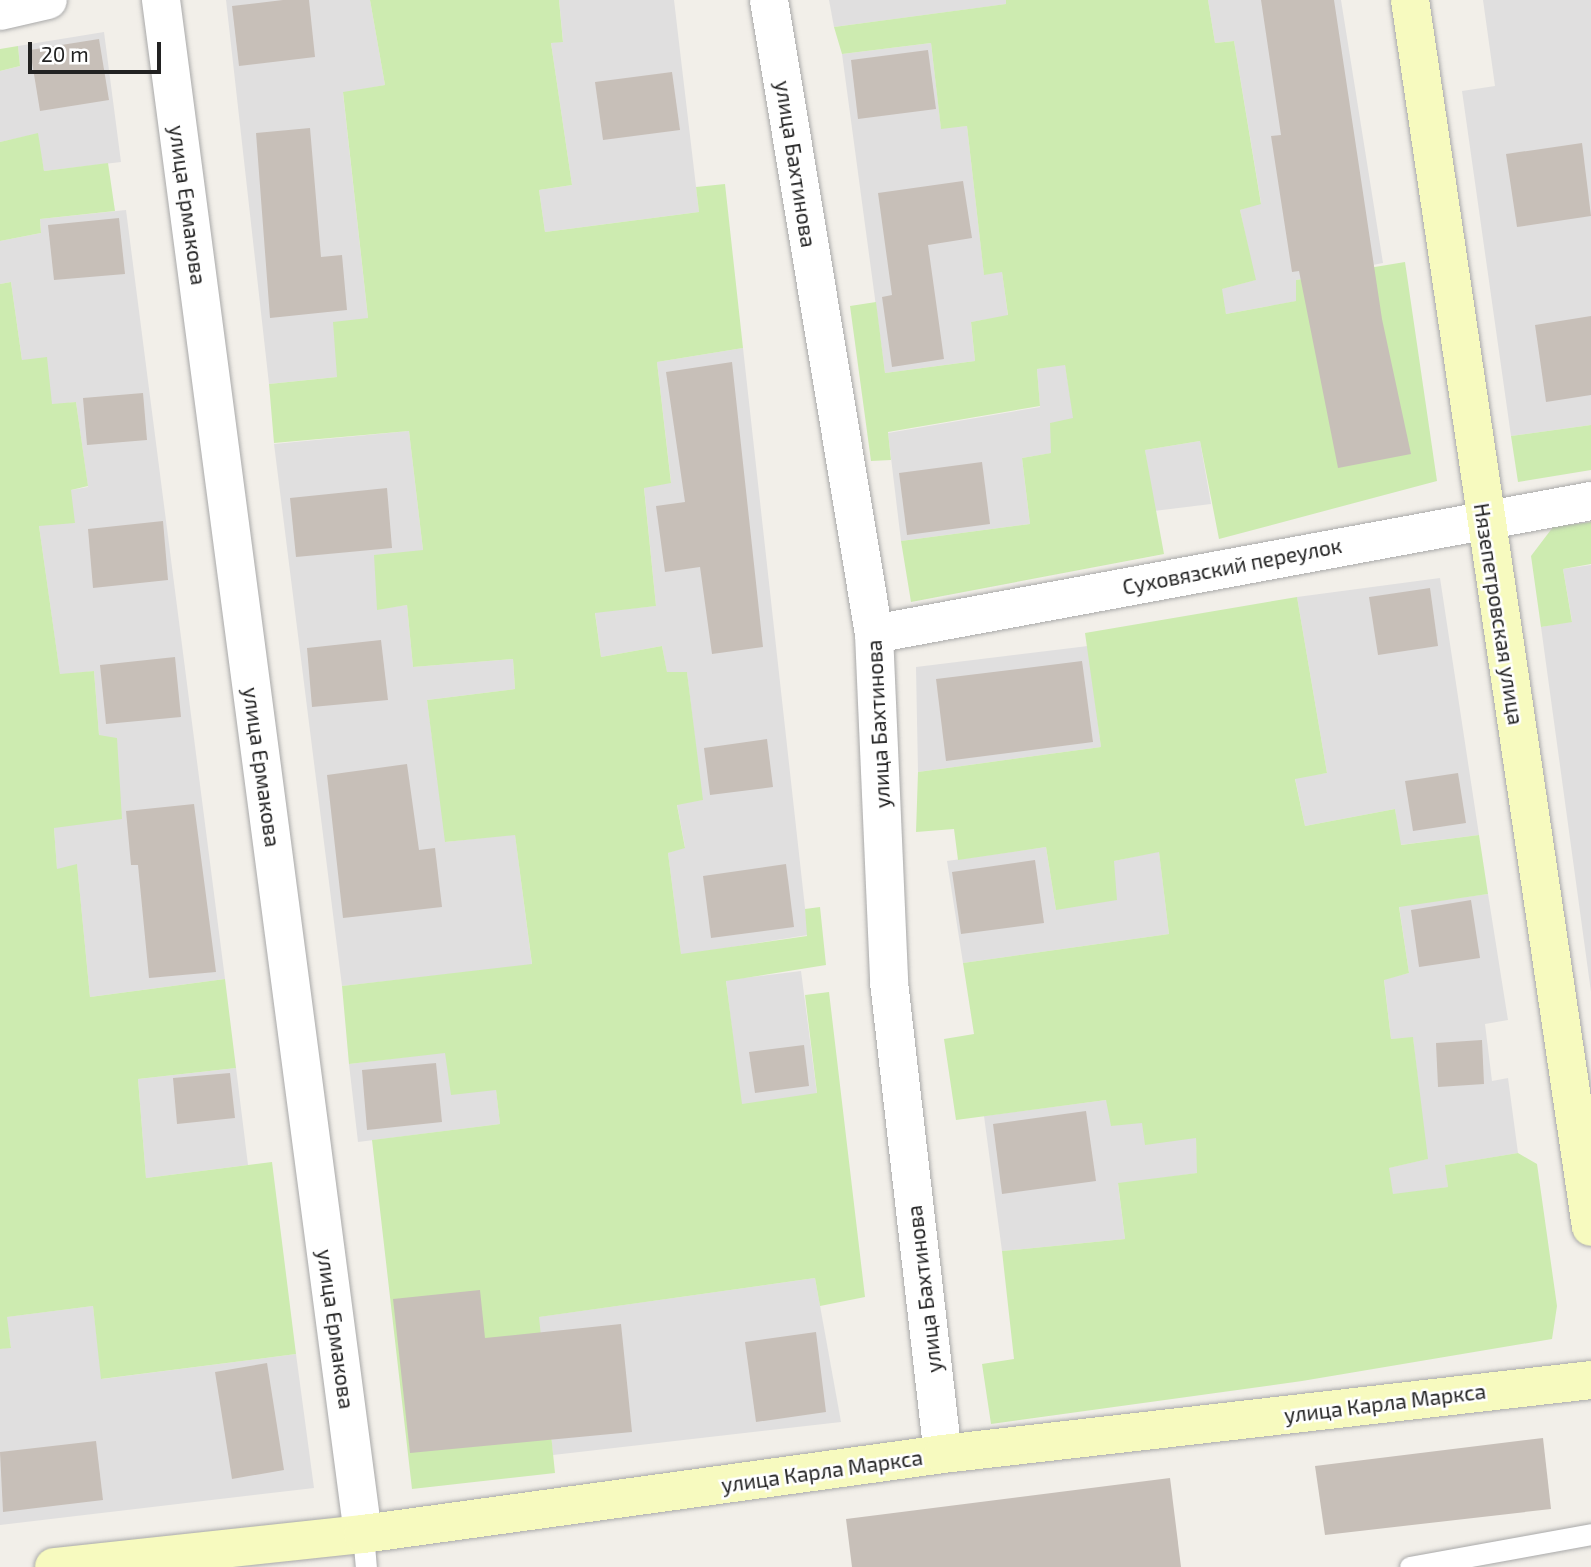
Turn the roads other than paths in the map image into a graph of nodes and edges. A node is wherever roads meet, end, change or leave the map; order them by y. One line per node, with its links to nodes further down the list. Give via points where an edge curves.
1 (48, 0): 5 (street)
2 (161, 0): 14 (street, улица Ермакова)
3 (769, 0): 8 (street, улица Бахтинова)
4 (1410, 0): 7 (street, Нязепетровская улица)
5 (0, 11)
6 (1591, 501): 7 (street, Суховязский переулок)
7 (1484, 518): 8 (street, Суховязский переулок); 9 (street, Нязепетровская улица)
8 (874, 634): 12 (street, улица Бахтинова, via 889,982)
9 (1586, 1161): 10 (street, Нязепетровская улица)
10 (1591, 1227)
11 (1591, 1380): 12 (street, улица Карла Маркса)
12 (943, 1454): 14 (street, улица Карла Маркса)
13 (1591, 1534): 16 (lane)
14 (365, 1551): 15 (street, улица Карла Маркса)
15 (54, 1567)
16 (1410, 1567)

